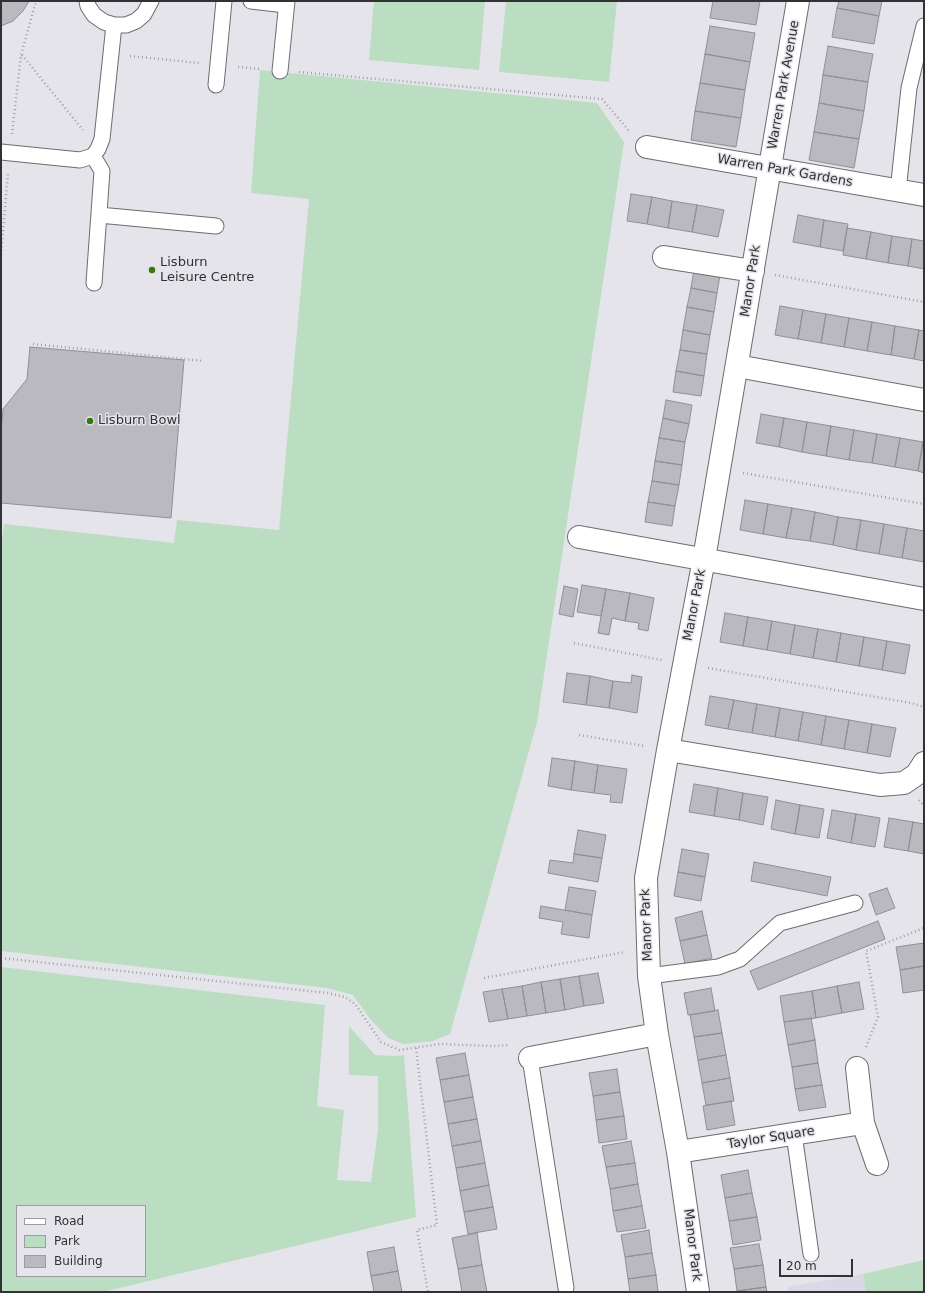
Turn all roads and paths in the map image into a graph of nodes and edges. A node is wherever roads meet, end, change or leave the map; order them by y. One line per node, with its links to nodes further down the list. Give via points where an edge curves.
1 (36, 1): 10 (path)
2 (87, 1): 8 (lane, via 94,15)
3 (151, 1): 8 (lane, via 144,14 136,21 126,25)
4 (224, 1): 12 (lane)
5 (251, 1): 7 (lane)
6 (798, 1): 18 (street, Warren Park Avenue)
7 (286, 3): 13 (lane)
8 (114, 25): 11 (lane)
9 (924, 26): 19 (lane, via 909,88)
10 (21, 55): 16 (path); 17 (path)
11 (112, 55): 12 (path); 17 (lane, via 102,139)
12 (218, 64): 13 (path); 14 (lane)
13 (280, 70): 15 (path, via 602,100 635,138)
14 (216, 85)
15 (647, 147): 18 (street, Warren Park Gardens)
16 (5, 152): 17 (lane, via 80,160); 23 (path)
17 (96, 153): 21 (lane, via 102,171)
18 (769, 169): 19 (street, Warren Park Gardens); 25 (street, Manor Park)
19 (898, 191): 20 (street, Warren Park Gardens)
20 (924, 196)
21 (99, 215): 22 (lane); 26 (lane)
22 (216, 226)
23 (1, 255)
24 (664, 257): 25 (street)
25 (753, 271): 27 (path); 30 (street, Manor Park)
26 (94, 283)
27 (924, 302)
28 (33, 344): 29 (path)
29 (204, 361)
30 (737, 366): 31 (street); 32 (street, Manor Park)
31 (924, 400)
32 (719, 468): 33 (path); 35 (street, Manor Park)
33 (924, 504)
34 (579, 537): 35 (street, Manor Park)
35 (704, 559): 36 (street); 38 (street, Manor Park)
36 (924, 599)
37 (574, 643): 38 (path)
38 (684, 664): 39 (path); 41 (street, Manor Park)
39 (924, 707)
40 (579, 735): 41 (path)
41 (668, 750): 42 (street, via 880,786 904,783 917,774); 45 (street, Manor Park, via 646,878)
42 (924, 763)
43 (855, 903): 47 (lane, via 780,923 740,959 718,967)
44 (924, 928): 52 (path, via 866,951 878,1017)
45 (647, 948): 47 (street, Manor Park); 48 (path)
46 (1, 958): 50 (path, via 328,993 345,997 355,1004 381,1042 399,1050)
47 (649, 976): 49 (street, Manor Park)
48 (484, 978)
49 (657, 1034): 51 (street); 55 (street, Manor Park)
50 (416, 1048): 51 (path, via 440,1044 511,1044); 59 (path, via 437,1225 417,1230)
51 (530, 1058): 58 (lane)
52 (857, 1068): 53 (street)
53 (863, 1123): 54 (street, Taylor Square); 56 (street)
54 (794, 1134): 55 (street, Taylor Square); 57 (lane)
55 (678, 1152): 60 (street, Manor Park)
56 (877, 1164)
57 (811, 1254)
58 (566, 1288)
59 (428, 1292)
60 (698, 1292)

